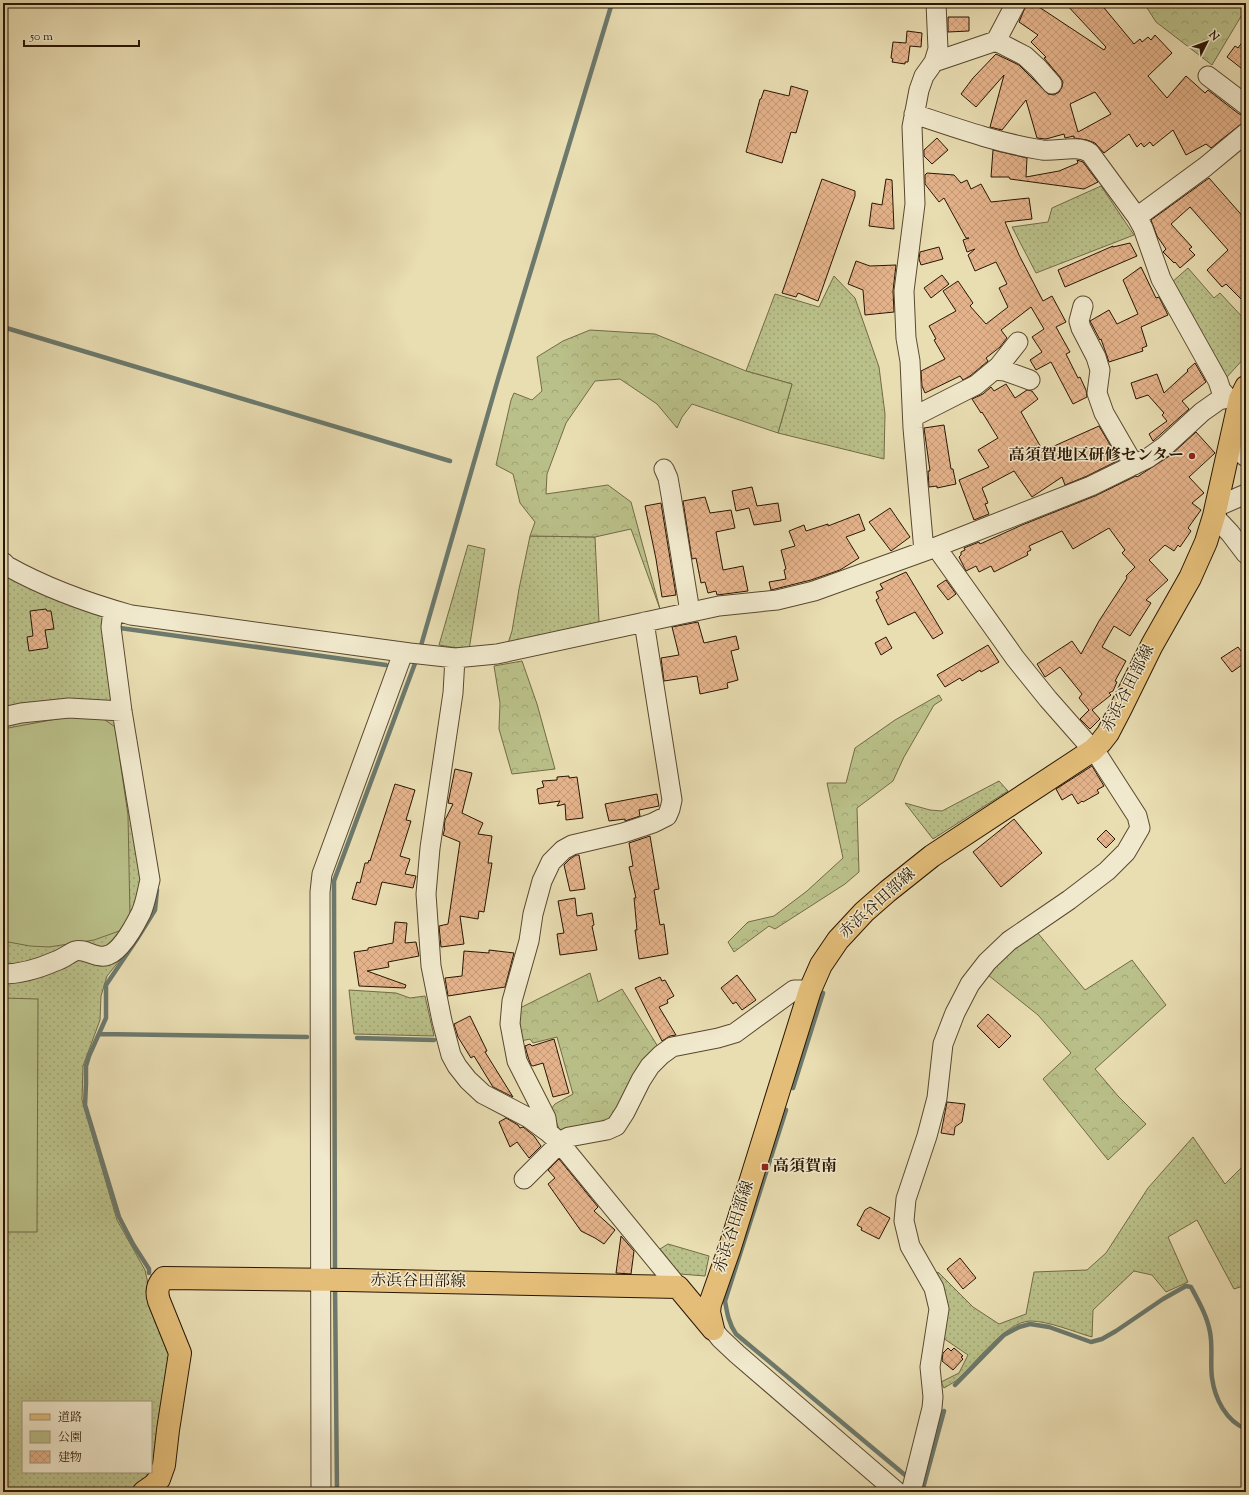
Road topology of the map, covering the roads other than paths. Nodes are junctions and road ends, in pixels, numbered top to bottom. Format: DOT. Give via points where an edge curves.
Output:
graph roads {
  1 [pos="936,3"];
  2 [pos="1016,3"];
  3 [pos="996,41"];
  4 [pos="934,62"];
  5 [pos="1208,76"];
  6 [pos="1052,84"];
  7 [pos="1246,105"];
  8 [pos="914,114"];
  9 [pos="1246,133"];
  10 [pos="1137,217"];
  11 [pos="1083,306"];
  12 [pos="1018,342"];
  13 [pos="994,370"];
  14 [pos="1030,380"];
  15 [pos="1238,395"];
  16 [pos="913,417"];
  17 [pos="1238,451"];
  18 [pos="1134,465"];
  19 [pos="664,469"];
  20 [pos="1246,494"];
  21 [pos="1215,511"];
  22 [pos="930,549"];
  23 [pos="1246,554"];
  24 [pos="3,562"];
  25 [pos="113,610"];
  26 [pos="690,612"];
  27 [pos="644,622"];
  28 [pos="412,654"];
  29 [pos="455,658"];
  30 [pos="122,711"];
  31 [pos="3,718"];
  32 [pos="1093,750"];
  33 [pos="3,974"];
  34 [pos="810,990"];
  35 [pos="556,1139"];
  36 [pos="524,1179"];
  37 [pos="330,1280"];
  38 [pos="678,1288"];
  39 [pos="713,1329"];
  40 [pos="144,1492"];
  41 [pos="321,1492"];
  42 [pos="897,1492"];
  43 [pos="911,1492"];
  1 -- 4 [label="street" via="938,49"];
  2 -- 3 [label="street"];
  3 -- 4 [label="street"];
  3 -- 6 [label="street" via="1025,56"];
  4 -- 8 [label="street" via="918,90"];
  5 -- 7 [label="street"];
  8 -- 10 [label="street" via="1020,146 1044,150 1084,149 1098,162"];
  8 -- 16 [label="street" via="912,157 915,204 904,291"];
  9 -- 10 [label="street"];
  10 -- 15 [label="street" via="1161,279 1221,390"];
  11 -- 18 [label="street" via="1079,321 1100,370 1097,393 1104,413"];
  12 -- 13 [label="street"];
  13 -- 14 [label="street"];
  13 -- 16 [label="street" via="976,385"];
  15 -- 17 [label="main road, 赤浜谷田部線"];
  15 -- 18 [label="street" via="1219,400 1165,446"];
  16 -- 22 [label="street"];
  17 -- 21 [label="main road, 赤浜谷田部線"];
  18 -- 22 [label="street" via="1091,486"];
  19 -- 26 [label="street" via="671,495"];
  20 -- 21 [label="street"];
  21 -- 23 [label="street"];
  21 -- 32 [label="main road, 赤浜谷田部線" via="1206,542 1190,578 1152,644 1108,733"];
  22 -- 26 [label="street" via="814,591 777,600"];
  22 -- 32 [label="street" via="1048,699"];
  24 -- 25 [label="street" via="40,583"];
  25 -- 28 [label="street" via="131,615"];
  25 -- 30 [label="street" via="111,627"];
  26 -- 27 [label="street"];
  27 -- 29 [label="street" via="497,654"];
  27 -- 35 [label="street" via="672,800 670,809 667,816 654,823 572,845 551,862 542,880 529,941 512,1001 510,1024 517,1061"];
  28 -- 29 [label="street"];
  28 -- 37 [label="street" via="322,874 320,892"];
  29 -- 35 [label="street" via="453,693 432,832 426,894 431,966 442,1022 451,1055 468,1080 483,1094 522,1114"];
  30 -- 31 [label="street" via="69,708 21,713"];
  30 -- 33 [label="street" via="150,880 141,913 113,954 101,956 82,950 30,970"];
  32 -- 34 [label="main road, 赤浜谷田部線" via="932,856 888,891 838,940 820,965"];
  32 -- 43 [label="street" via="1137,816 1140,828 1137,835 1126,852 1108,871 1009,941 987,962 970,984 943,1044 937,1098 906,1199 904,1221 910,1246 934,1288 939,1309 930,1367 932,1408"];
  34 -- 35 [label="street" via="794,990 735,1033 672,1047 650,1066 616,1126 607,1130"];
  34 -- 39 [label="main road, 赤浜谷田部線" via="710,1304"];
  35 -- 36 [label="street"];
  35 -- 38 [label="street"];
  37 -- 38 [label="main road, 赤浜谷田部線"];
  37 -- 40 [label="main road, 赤浜谷田部線" via="164,1278 161,1281 157,1289 158,1297 180,1353 164,1465 159,1479"];
  37 -- 41 [label="street"];
  38 -- 39 [label="main road"];
  39 -- 42 [label="street" via="737,1354"];
}
